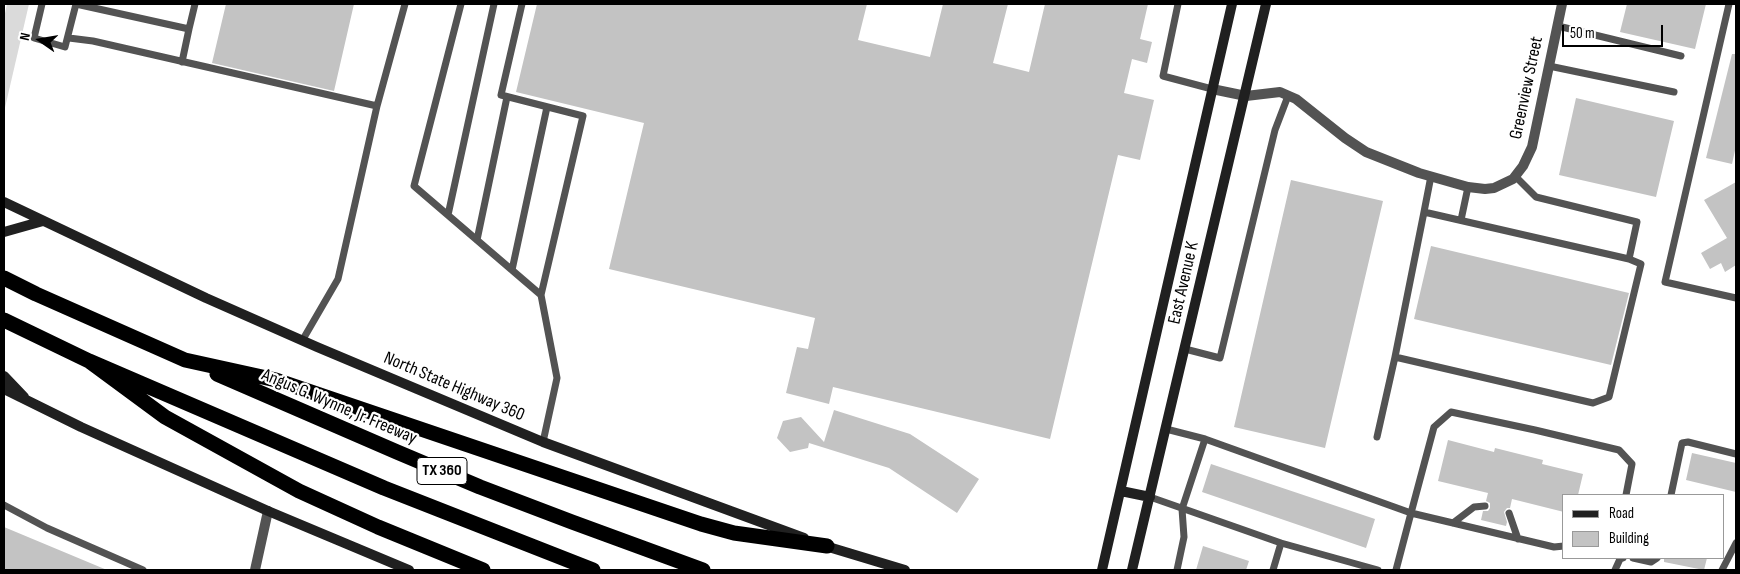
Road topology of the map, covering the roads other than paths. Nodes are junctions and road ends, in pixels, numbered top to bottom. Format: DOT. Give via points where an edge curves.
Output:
graph roads {
  1 [pos="42,4"];
  2 [pos="76,4"];
  3 [pos="195,4"];
  4 [pos="405,4"];
  5 [pos="461,4"];
  6 [pos="494,4"];
  7 [pos="522,4"];
  8 [pos="1178,4"];
  9 [pos="1232,4"];
  10 [pos="1266,4"];
  11 [pos="1562,4"];
  12 [pos="1729,4"];
  13 [pos="1558,26"];
  14 [pos="189,29"];
  15 [pos="69,38"];
  16 [pos="1681,56"];
  17 [pos="182,62"];
  18 [pos="1549,66"];
  19 [pos="1212,89"];
  20 [pos="1674,92"];
  21 [pos="1246,96"];
  22 [pos="1288,96"];
  23 [pos="507,97"];
  24 [pos="376,106"];
  25 [pos="547,107"];
  26 [pos="1431,176"];
  27 [pos="1515,176"];
  28 [pos="1468,187"];
  29 [pos="4,202"];
  30 [pos="1424,212"];
  31 [pos="448,215"];
  32 [pos="1461,220"];
  33 [pos="43,221"];
  34 [pos="4,232"];
  35 [pos="477,240"];
  36 [pos="1629,259"];
  37 [pos="512,270"];
  38 [pos="4,278"];
  39 [pos="541,295"];
  40 [pos="1736,298"];
  41 [pos="4,320"];
  42 [pos="302,341"];
  43 [pos="1185,349"];
  44 [pos="1395,357"];
  45 [pos="185,360"];
  46 [pos="89,361"];
  47 [pos="4,376"];
  48 [pos="4,389"];
  49 [pos="28,401"];
  50 [pos="1166,428"];
  51 [pos="1377,437"];
  52 [pos="1205,439"];
  53 [pos="543,442"];
  54 [pos="1736,454"];
  55 [pos="1121,490"];
  56 [pos="1626,494"];
  57 [pos="1671,494"];
  58 [pos="1150,497"];
  59 [pos="4,505"];
  60 [pos="1484,506"];
  61 [pos="1182,509"];
  62 [pos="268,511"];
  63 [pos="1412,513"];
  64 [pos="1509,513"];
  65 [pos="1453,523"];
  66 [pos="1518,539"];
  67 [pos="1736,543"];
  68 [pos="1280,544"];
  69 [pos="826,546"];
  70 [pos="1562,546"];
  71 [pos="1638,559"];
  72 [pos="1656,559"];
  73 [pos="143,570"];
  74 [pos="255,570"];
  75 [pos="408,570"];
  76 [pos="483,570"];
  77 [pos="593,570"];
  78 [pos="703,570"];
  79 [pos="905,570"];
  80 [pos="1102,570"];
  81 [pos="1132,570"];
  82 [pos="1177,570"];
  83 [pos="1273,570"];
  84 [pos="1378,570"];
  85 [pos="1396,570"];
  86 [pos="1722,570"];
  1 -- 15 [label="lane" via="34,38 65,47"];
  2 -- 14 [label="lane"];
  2 -- 15 [label="lane"];
  3 -- 14 [label="lane"];
  4 -- 24 [label="lane"];
  5 -- 31 [label="lane" via="414,186"];
  6 -- 31 [label="lane"];
  7 -- 23 [label="lane" via="501,96"];
  8 -- 19 [label="lane" via="1163,76"];
  9 -- 19 [label="main road, East Avenue K"];
  10 -- 21 [label="main road, East Avenue K"];
  11 -- 13 [label="street, Greenview Street"];
  12 -- 40 [label="lane" via="1665,282"];
  13 -- 16 [label="lane"];
  13 -- 18 [label="street, Greenview Street"];
  14 -- 17 [label="lane"];
  15 -- 17 [label="lane"];
  17 -- 24 [label="lane"];
  18 -- 20 [label="lane"];
  18 -- 27 [label="street, Greenview Street" via="1532,147"];
  19 -- 21 [label="street, Greenview Street"];
  19 -- 55 [label="main road, East Avenue K"];
  21 -- 22 [label="street, Greenview Street" via="1280,92"];
  21 -- 43 [label="main road, East Avenue K"];
  22 -- 26 [label="street, Greenview Street" via="1366,152"];
  22 -- 43 [label="lane" via="1275,130 1220,358"];
  23 -- 25 [label="lane"];
  23 -- 35 [label="lane"];
  24 -- 42 [label="lane" via="338,279"];
  25 -- 37 [label="lane"];
  25 -- 39 [label="lane" via="583,116"];
  26 -- 28 [label="street, Greenview Street"];
  26 -- 30 [label="lane"];
  27 -- 28 [label="street, Greenview Street" via="1494,188"];
  27 -- 36 [label="lane" via="1536,197 1637,222"];
  28 -- 32 [label="lane"];
  29 -- 33 [label="main road, North State Highway 360"];
  30 -- 32 [label="lane"];
  30 -- 44 [label="lane"];
  31 -- 35 [label="lane"];
  32 -- 36 [label="lane"];
  33 -- 34 [label="main road"];
  33 -- 42 [label="main road, North State Highway 360"];
  35 -- 37 [label="lane"];
  36 -- 44 [label="lane" via="1641,264 1609,397 1593,403"];
  37 -- 39 [label="lane"];
  38 -- 45 [label="highway, TX 360"];
  39 -- 53 [label="lane" via="556,378"];
  41 -- 46 [label="highway, TX 360"];
  42 -- 53 [label="main road, North State Highway 360"];
  43 -- 50 [label="main road, East Avenue K"];
  44 -- 51 [label="lane"];
  45 -- 69 [label="highway" via="276,380 701,524 734,533"];
  45 -- 78 [label="highway, Angus G. Wynne, Jr. Freeway / TX 360" via="480,487"];
  46 -- 76 [label="highway" via="165,417 248,464 378,527"];
  46 -- 77 [label="highway, TX 360" via="384,488"];
  47 -- 49 [label="main road"];
  48 -- 49 [label="main road"];
  49 -- 62 [label="main road"];
  50 -- 52 [label="lane"];
  50 -- 58 [label="main road, East Avenue K"];
  52 -- 61 [label="lane"];
  52 -- 63 [label="lane"];
  53 -- 69 [label="main road, North State Highway 360"];
  54 -- 57 [label="lane" via="1682,443"];
  55 -- 58 [label="main road"];
  55 -- 80 [label="main road, East Avenue K"];
  56 -- 63 [label="lane" via="1632,464 1618,450 1451,412 1434,427"];
  58 -- 61 [label="lane"];
  58 -- 81 [label="main road, East Avenue K"];
  59 -- 73 [label="lane" via="47,528"];
  60 -- 65 [label="lane" via="1474,508"];
  61 -- 68 [label="lane"];
  61 -- 82 [label="lane" via="1184,537"];
  62 -- 74 [label="street"];
  62 -- 75 [label="main road"];
  63 -- 65 [label="lane"];
  63 -- 85 [label="lane"];
  64 -- 66 [label="lane"];
  65 -- 66 [label="lane"];
  66 -- 70 [label="lane"];
  67 -- 86 [label="lane"];
  68 -- 83 [label="lane"];
  68 -- 84 [label="lane"];
  69 -- 79 [label="main road, North State Highway 360"];
  71 -- 72 [label="lane" via="1651,562"];
}
